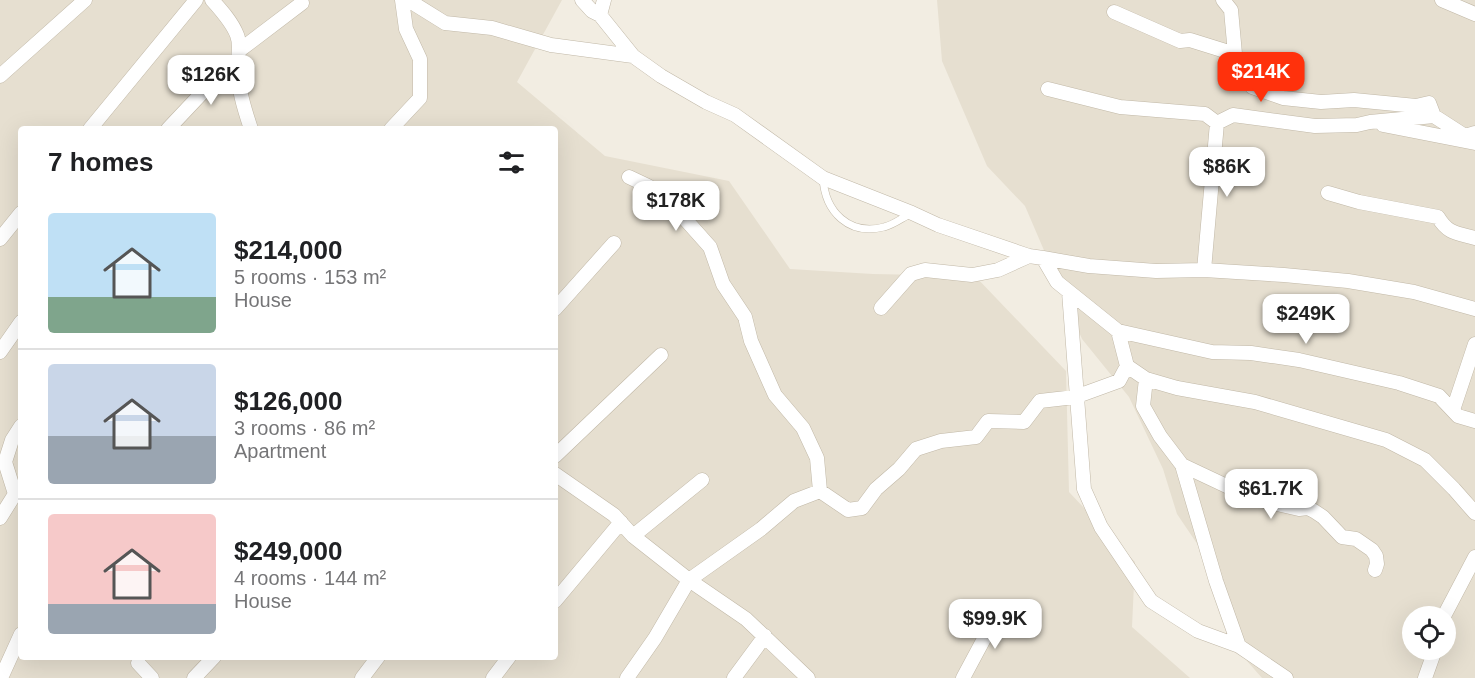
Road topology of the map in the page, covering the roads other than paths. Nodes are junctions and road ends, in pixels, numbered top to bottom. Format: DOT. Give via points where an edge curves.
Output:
graph roads {
  1 [pos="85,0"];
  2 [pos="196,0"];
  3 [pos="212,0"];
  4 [pos="402,0"];
  5 [pos="408,0"];
  6 [pos="582,0"];
  7 [pos="604,0"];
  8 [pos="1223,0"];
  9 [pos="1442,0"];
  10 [pos="302,3"];
  11 [pos="1114,12"];
  12 [pos="1475,14"];
  13 [pos="600,15"];
  14 [pos="1235,54"];
  15 [pos="633,56"];
  16 [pos="239,57"];
  17 [pos="0,76"];
  18 [pos="1048,89"];
  19 [pos="1434,116"];
  20 [pos="1370,122"];
  21 [pos="1217,123"];
  22 [pos="245,125"];
  23 [pos="92,126"];
  24 [pos="171,126"];
  25 [pos="395,126"];
  26 [pos="1475,132"];
  27 [pos="1475,143"];
  28 [pos="629,177"];
  29 [pos="823,178"];
  30 [pos="1328,193"];
  31 [pos="912,213"];
  32 [pos="18,217"];
  33 [pos="1475,238"];
  34 [pos="0,239"];
  35 [pos="614,243"];
  36 [pos="1036,257"];
  37 [pos="1204,270"];
  38 [pos="1069,292"];
  39 [pos="558,306"];
  40 [pos="881,308"];
  41 [pos="1475,309"];
  42 [pos="18,326"];
  43 [pos="1118,331"];
  44 [pos="1475,344"];
  45 [pos="0,352"];
  46 [pos="661,356"];
  47 [pos="1127,366"];
  48 [pos="1146,379"];
  49 [pos="1075,397"];
  50 [pos="1453,410"];
  51 [pos="1475,421"];
  52 [pos="18,431"];
  53 [pos="558,453"];
  54 [pos="1182,465"];
  55 [pos="558,476"];
  56 [pos="702,480"];
  57 [pos="820,491"];
  58 [pos="18,493"];
  59 [pos="1475,513"];
  60 [pos="0,518"];
  61 [pos="621,522"];
  62 [pos="633,536"];
  63 [pos="1475,557"];
  64 [pos="1375,570"];
  65 [pos="689,580"];
  66 [pos="558,597"];
  67 [pos="1449,606"];
  68 [pos="999,609"];
  69 [pos="765,636"];
  70 [pos="18,641"];
  71 [pos="1239,646"];
  72 [pos="211,660"];
  73 [pos="376,660"];
  74 [pos="508,660"];
  75 [pos="1431,660"];
  76 [pos="138,663"];
  77 [pos="1,678"];
  78 [pos="152,678"];
  79 [pos="194,678"];
  80 [pos="362,678"];
  81 [pos="493,678"];
  82 [pos="627,678"];
  83 [pos="734,678"];
  84 [pos="808,678"];
  85 [pos="963,678"];
  86 [pos="1287,678"];
  87 [pos="1425,678"];
  1 -- 17 [label="street"];
  2 -- 23 [label="street"];
  3 -- 16 [label="street" via="238,36"];
  4 -- 25 [label="street" via="406,29 420,59 420,98"];
  5 -- 15 [label="street" via="445,23 492,28 551,45"];
  6 -- 13 [label="street"];
  7 -- 13 [label="street"];
  8 -- 14 [label="street" via="1231,10"];
  9 -- 12 [label="street"];
  10 -- 16 [label="street"];
  11 -- 14 [label="street" via="1180,42 1190,40"];
  13 -- 15 [label="street"];
  14 -- 19 [label="street" via="1252,87 1283,98 1386,101 1416,106 1429,103"];
  15 -- 29 [label="street" via="661,76 735,115"];
  16 -- 22 [label="street"];
  16 -- 24 [label="street"];
  18 -- 21 [label="street" via="1120,107 1205,114"];
  19 -- 20 [label="street"];
  19 -- 26 [label="street" via="1465,136"];
  20 -- 21 [label="street" via="1315,126 1233,115"];
  20 -- 27 [label="street"];
  21 -- 37 [label="street"];
  28 -- 57 [label="street" via="669,201 710,248 723,284 745,317 751,341 775,394 803,428 818,458"];
  29 -- 31 [label="street"];
  29 -- 31 [label="lane" via="824,192 837,216 858,228 885,227"];
  30 -- 33 [label="street" via="1438,217 1449,231"];
  31 -- 36 [label="street"];
  32 -- 34 [label="street"];
  35 -- 39 [label="street"];
  36 -- 37 [label="street" via="1098,267"];
  36 -- 38 [label="street"];
  36 -- 40 [label="street" via="972,275 925,270 911,274"];
  37 -- 41 [label="street" via="1348,281 1414,292"];
  38 -- 43 [label="street"];
  38 -- 49 [label="street"];
  42 -- 45 [label="street"];
  43 -- 47 [label="street"];
  43 -- 50 [label="street" via="1212,352 1251,353 1337,368 1438,396"];
  44 -- 50 [label="street"];
  46 -- 53 [label="street"];
  47 -- 48 [label="street"];
  47 -- 49 [label="street" via="1119,381"];
  48 -- 54 [label="street" via="1143,406"];
  48 -- 59 [label="street" via="1254,402 1386,440 1425,460"];
  49 -- 57 [label="street" via="1040,401 1024,422 988,421 976,437 916,449 862,508 848,510"];
  49 -- 71 [label="street" via="1079,407 1084,489 1101,526 1150,601 1198,631"];
  50 -- 51 [label="street" via="1458,416"];
  52 -- 58 [label="street" via="5,462"];
  54 -- 64 [label="street" via="1252,498 1314,511 1342,537 1356,539 1372,550 1376,556"];
  54 -- 71 [label="street"];
  55 -- 61 [label="street"];
  56 -- 62 [label="street"];
  57 -- 65 [label="street" via="794,501"];
  58 -- 60 [label="street"];
  61 -- 62 [label="street"];
  61 -- 66 [label="street"];
  62 -- 65 [label="street"];
  63 -- 67 [label="street"];
  65 -- 69 [label="street"];
  65 -- 82 [label="street"];
  68 -- 85 [label="street"];
  69 -- 83 [label="street"];
  69 -- 84 [label="street"];
  70 -- 77 [label="street"];
  71 -- 86 [label="street"];
  72 -- 79 [label="street"];
  73 -- 80 [label="street"];
  74 -- 81 [label="street"];
  75 -- 87 [label="street"];
  76 -- 78 [label="street"];
}
